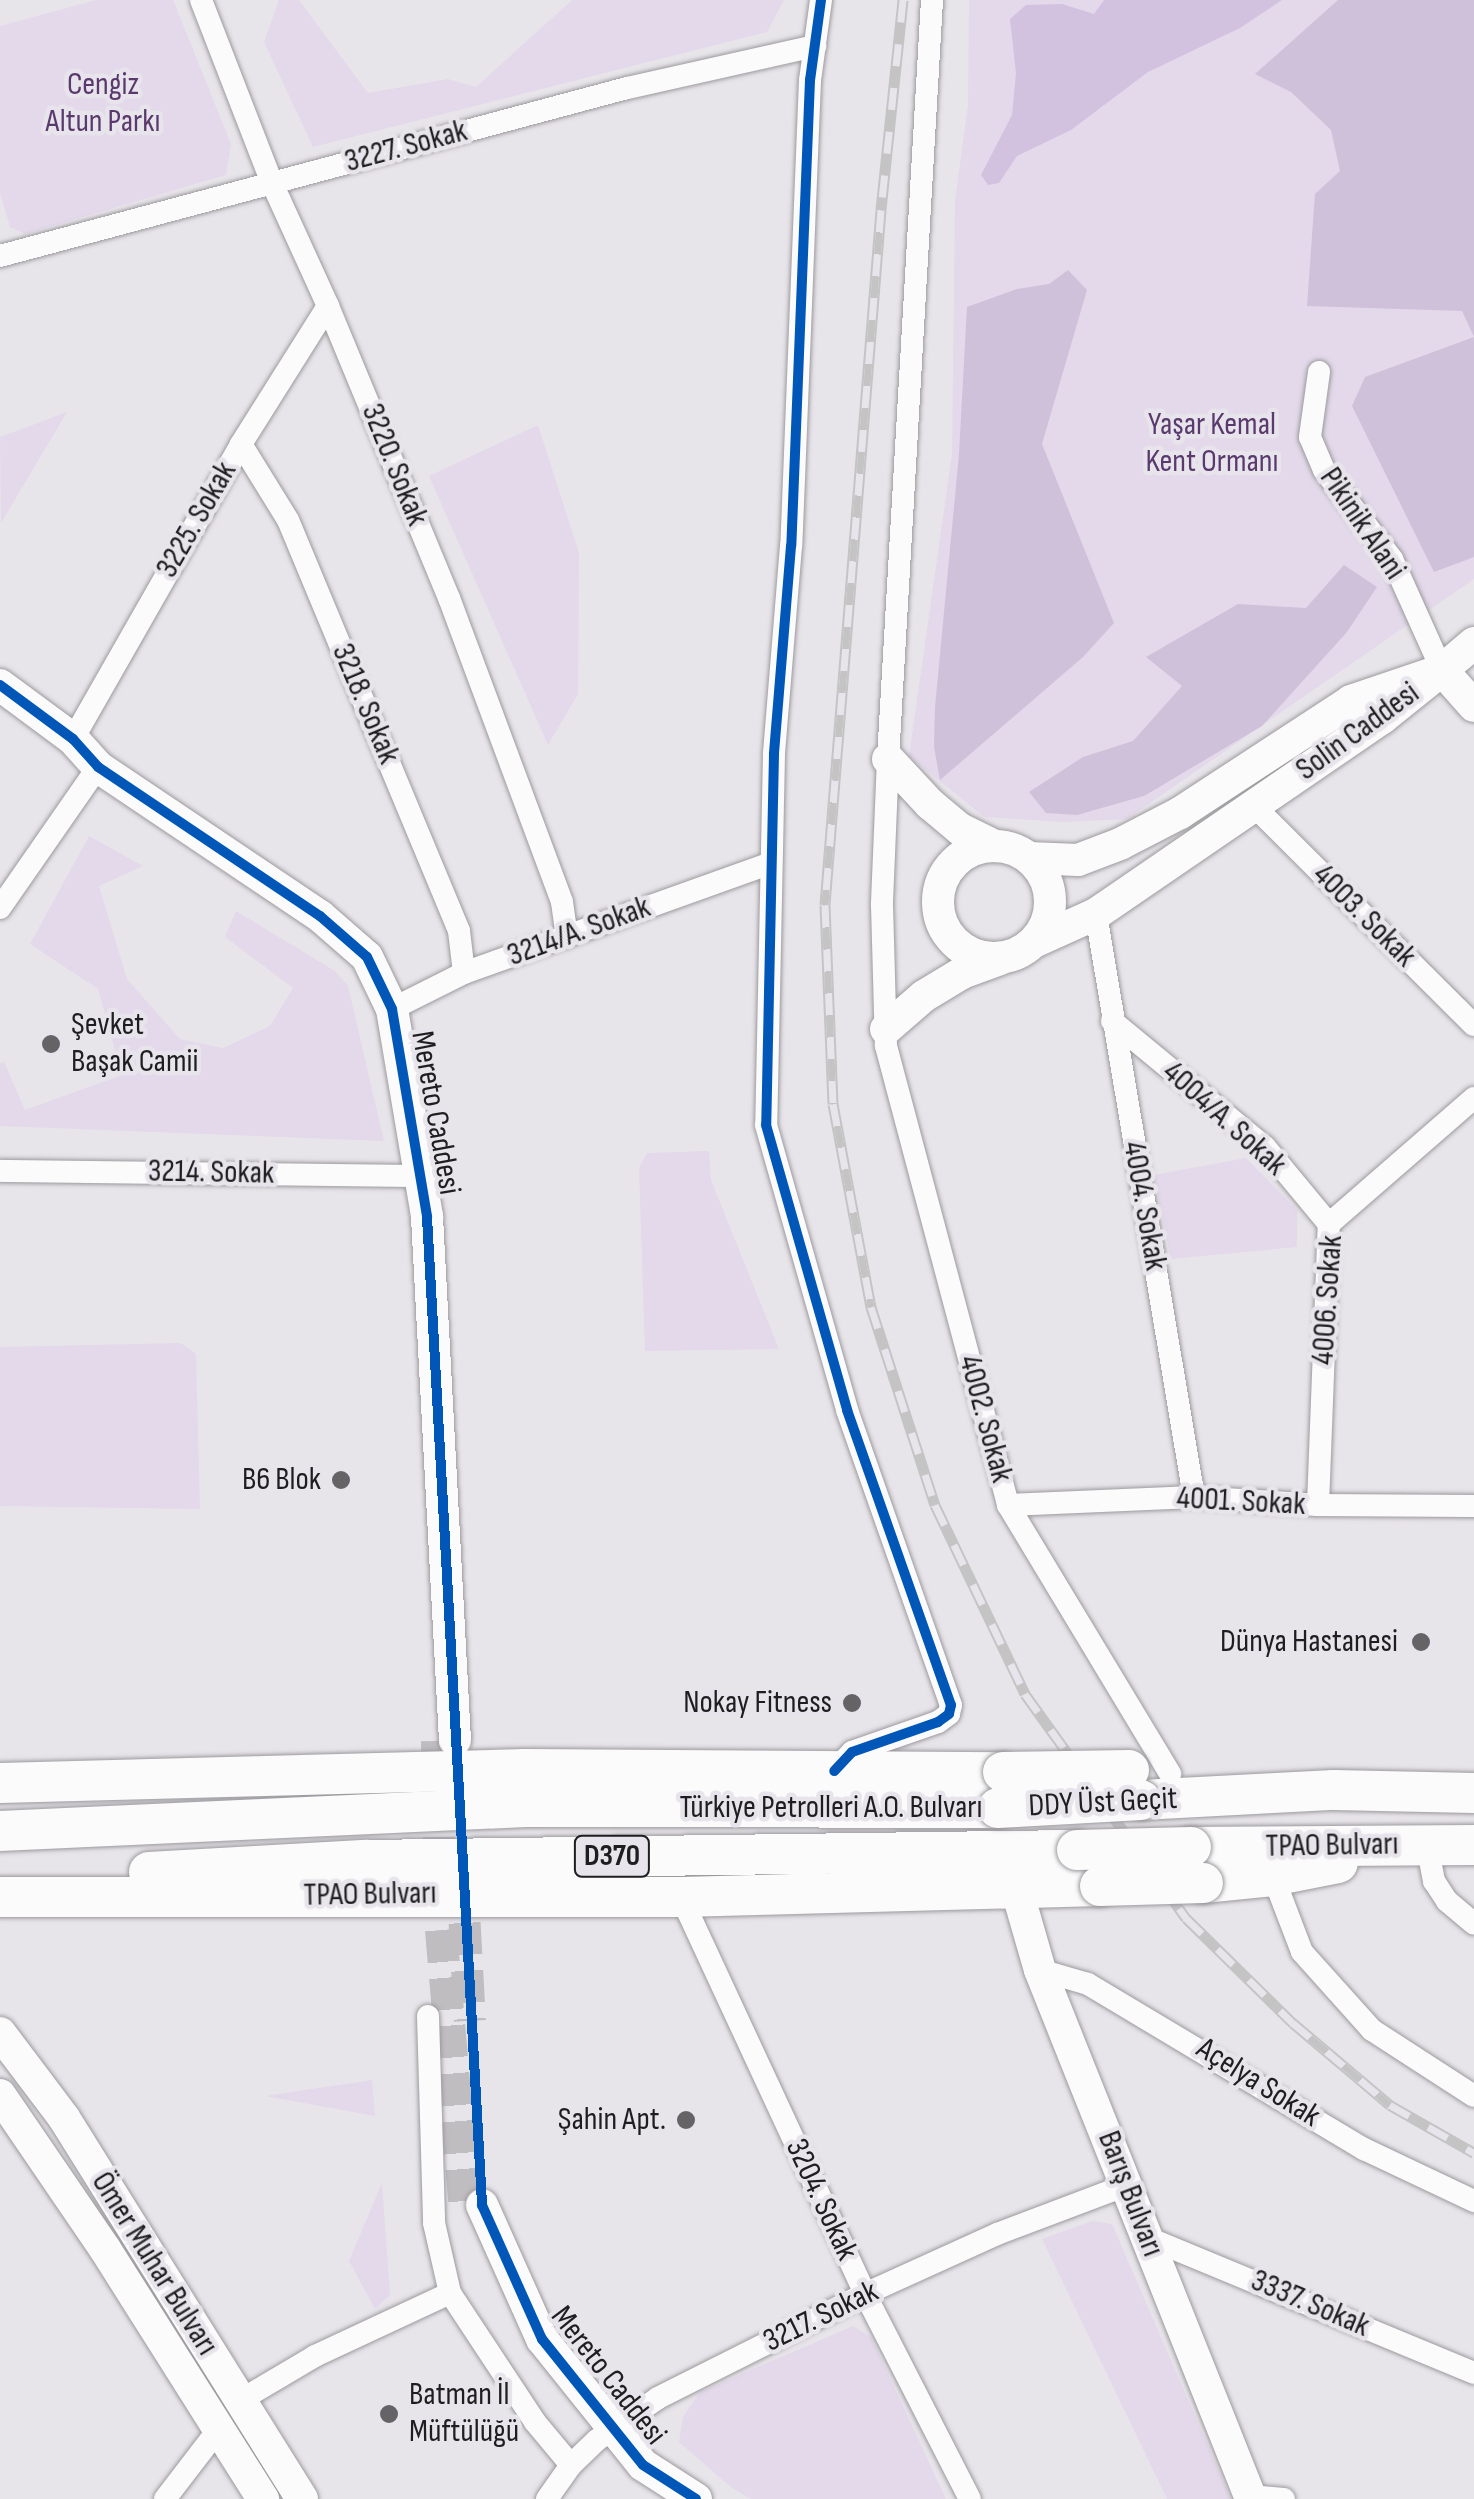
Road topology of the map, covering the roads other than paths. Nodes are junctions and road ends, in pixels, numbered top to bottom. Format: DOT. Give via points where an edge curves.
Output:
graph roads {
  1 [pos="201,0"];
  2 [pos="822,0"];
  3 [pos="932,0"];
  4 [pos="815,46"];
  5 [pos="272,183"];
  6 [pos="2,249"];
  7 [pos="328,306"];
  8 [pos="1319,372"];
  9 [pos="240,444"];
  10 [pos="1474,643"];
  11 [pos="1442,670"];
  12 [pos="0,685"];
  13 [pos="1474,706"];
  14 [pos="73,739"];
  15 [pos="888,759"];
  16 [pos="98,767"];
  17 [pos="1254,806"];
  18 [pos="995,846"];
  19 [pos="1030,858"];
  20 [pos="771,864"];
  21 [pos="0,908"];
  22 [pos="1096,914"];
  23 [pos="567,937"];
  24 [pos="1036,940"];
  25 [pos="1004,958"];
  26 [pos="464,973"];
  27 [pos="392,1009"];
  28 [pos="1112,1021"];
  29 [pos="1474,1026"];
  30 [pos="886,1029"];
  31 [pos="1474,1098"];
  32 [pos="0,1171"];
  33 [pos="423,1176"];
  34 [pos="1329,1224"];
  35 [pos="1194,1496"];
  36 [pos="1008,1505"];
  37 [pos="1318,1506"];
  38 [pos="1474,1506"];
  39 [pos="446,1740"];
  40 [pos="834,1771"];
  41 [pos="1170,1774"];
  42 [pos="0,1783"];
  43 [pos="1000,1790"];
  44 [pos="1334,1790"];
  45 [pos="1474,1793"];
  46 [pos="1207,1798"];
  47 [pos="0,1831"];
  48 [pos="1427,1845"];
  49 [pos="1474,1845"];
  50 [pos="1077,1850"];
  51 [pos="1197,1865"];
  52 [pos="0,1873"];
  53 [pos="1273,1876"];
  54 [pos="1016,1887"];
  55 [pos="0,1896"];
  56 [pos="681,1897"];
  57 [pos="64,1898"];
  58 [pos="0,1914"];
  59 [pos="1474,1924"];
  60 [pos="1040,1970"];
  61 [pos="428,2016"];
  62 [pos="0,2033"];
  63 [pos="0,2094"];
  64 [pos="1474,2096"];
  65 [pos="1127,2185"];
  66 [pos="1474,2200"];
  67 [pos="474,2208"];
  68 [pos="1146,2236"];
  69 [pos="450,2293"];
  70 [pos="865,2294"];
  71 [pos="1474,2374"];
  72 [pos="240,2401"];
  73 [pos="218,2430"];
  74 [pos="604,2434"];
  75 [pos="571,2465"];
  76 [pos="1250,2498"];
  77 [pos="165,2499"];
  78 [pos="263,2499"];
  79 [pos="302,2499"];
  80 [pos="547,2499"];
  81 [pos="696,2499"];
  82 [pos="970,2499"];
  83 [pos="1284,2499"];
  1 -- 5 [label="street, 3220. Sokak"];
  2 -- 4 [label="street"];
  3 -- 15 [label="street, 4002. Sokak"];
  4 -- 5 [label="street, 3227. Sokak" via="627,88"];
  4 -- 20 [label="street"];
  5 -- 6 [label="street, 3227. Sokak"];
  5 -- 7 [label="street, 3220. Sokak"];
  7 -- 9 [label="street, 3225. Sokak"];
  7 -- 23 [label="street, 3220. Sokak" via="449,598 562,902"];
  8 -- 11 [label="street, Pikinik Alani" via="1310,437 1324,470 1392,559"];
  9 -- 14 [label="street, 3225. Sokak"];
  9 -- 26 [label="street, 3218. Sokak" via="288,520 460,931"];
  10 -- 11 [label="street"];
  11 -- 13 [label="street"];
  11 -- 17 [label="street, Solin Caddesi"];
  11 -- 19 [label="street, Solin Caddesi" via="1351,701 1180,814 1120,844 1078,860"];
  12 -- 14 [label="street, Mereto Caddesi"];
  14 -- 16 [label="street, Mereto Caddesi"];
  15 -- 18 [label="street" via="960,829"];
  15 -- 30 [label="street, 4002. Sokak"];
  16 -- 21 [label="street"];
  16 -- 27 [label="street, Mereto Caddesi" via="320,916 366,957"];
  17 -- 22 [label="street, Solin Caddesi"];
  17 -- 29 [label="street, 4003. Sokak"];
  18 -- 19 [label="street"];
  18 -- 25 [label="street" via="977,848 947,871 938,906 952,940 984,958"];
  19 -- 24 [label="street" via="1049,889 1050,908"];
  20 -- 23 [label="street, 3214/A. Sokak"];
  20 -- 40 [label="street" via="766,1125 847,1410 950,1705 938,1722 852,1752"];
  22 -- 24 [label="street, Solin Caddesi"];
  22 -- 28 [label="street, 4004. Sokak"];
  23 -- 26 [label="street, 3214/A. Sokak"];
  24 -- 25 [label="street"];
  25 -- 30 [label="street" via="962,973"];
  26 -- 27 [label="street, 3214/A. Sokak"];
  27 -- 33 [label="street, Mereto Caddesi"];
  28 -- 34 [label="street, 4004/A. Sokak" via="1265,1146"];
  28 -- 35 [label="street, 4004. Sokak"];
  30 -- 36 [label="street, 4002. Sokak" via="898,1102"];
  31 -- 34 [label="street, 4006. Sokak"];
  32 -- 33 [label="street, 3214. Sokak"];
  33 -- 39 [label="street, Mereto Caddesi"];
  34 -- 37 [label="street, 4006. Sokak"];
  35 -- 36 [label="street, 4001. Sokak"];
  35 -- 37 [label="street, 4001. Sokak"];
  36 -- 41 [label="street, 4002. Sokak"];
  37 -- 38 [label="street, 4001. Sokak"];
  40 -- 42 [label="highway" via="526,1769"];
  40 -- 43 [label="highway"];
  41 -- 43 [label="highway, Türkiye Petrolleri A.O. Bulvarı, bridge" via="1129,1770"];
  41 -- 44 [label="highway, Türkiye Petrolleri A.O. Bulvarı"];
  43 -- 46 [label="highway, DDY Üst Geçit / D370, bridge"];
  43 -- 47 [label="highway, Türkiye Petrolleri A.O. Bulvarı / D370"];
  44 -- 45 [label="highway, TPAO Bulvarı / D370"];
  44 -- 46 [label="highway, TPAO Bulvarı / D370"];
  48 -- 49 [label="highway, TPAO Bulvarı / D370"];
  48 -- 51 [label="highway, TPAO Bulvarı / D370"];
  48 -- 53 [label="highway"];
  48 -- 59 [label="street" via="1434,1881"];
  50 -- 51 [label="highway, DDY Üst Geçit / D370, bridge"];
  50 -- 52 [label="highway, TPAO Bulvarı / D370" via="367,1860"];
  51 -- 53 [label="highway"];
  51 -- 54 [label="highway, TPAO Bulvarı, bridge" via="1100,1886"];
  53 -- 64 [label="street" via="1302,1952 1372,2030"];
  54 -- 56 [label="highway, TPAO Bulvarı"];
  54 -- 60 [label="street, Barış Bulvarı"];
  55 -- 57 [label="highway, TPAO Bulvarı"];
  56 -- 57 [label="highway, TPAO Bulvarı"];
  56 -- 70 [label="street, 3204. Sokak"];
  57 -- 58 [label="highway"];
  60 -- 65 [label="street, Barış Bulvarı"];
  60 -- 66 [label="street, Açelya Sokak" via="1088,1984 1364,2149"];
  61 -- 69 [label="street" via="434,2222"];
  62 -- 72 [label="street, Ömer Muhar Bulvarı" via="64,2118"];
  63 -- 73 [label="street, Ömer Muhar Bulvarı"];
  65 -- 68 [label="street, Barış Bulvarı"];
  65 -- 70 [label="street, 3217. Sokak"];
  67 -- 74 [label="street" via="496,2295 516,2331"];
  68 -- 71 [label="street, 3337. Sokak"];
  68 -- 76 [label="street, Barış Bulvarı"];
  69 -- 72 [label="street" via="315,2356"];
  69 -- 75 [label="street"];
  70 -- 74 [label="street, 3217. Sokak" via="658,2398"];
  70 -- 82 [label="street, 3204. Sokak"];
  72 -- 79 [label="street, Ömer Muhar Bulvarı"];
  73 -- 77 [label="street"];
  73 -- 78 [label="street, Ömer Muhar Bulvarı"];
  74 -- 75 [label="street, 3217. Sokak"];
  74 -- 81 [label="street, Mereto Caddesi"];
  75 -- 80 [label="street, 3217. Sokak"];
  76 -- 83 [label="street"];
}
